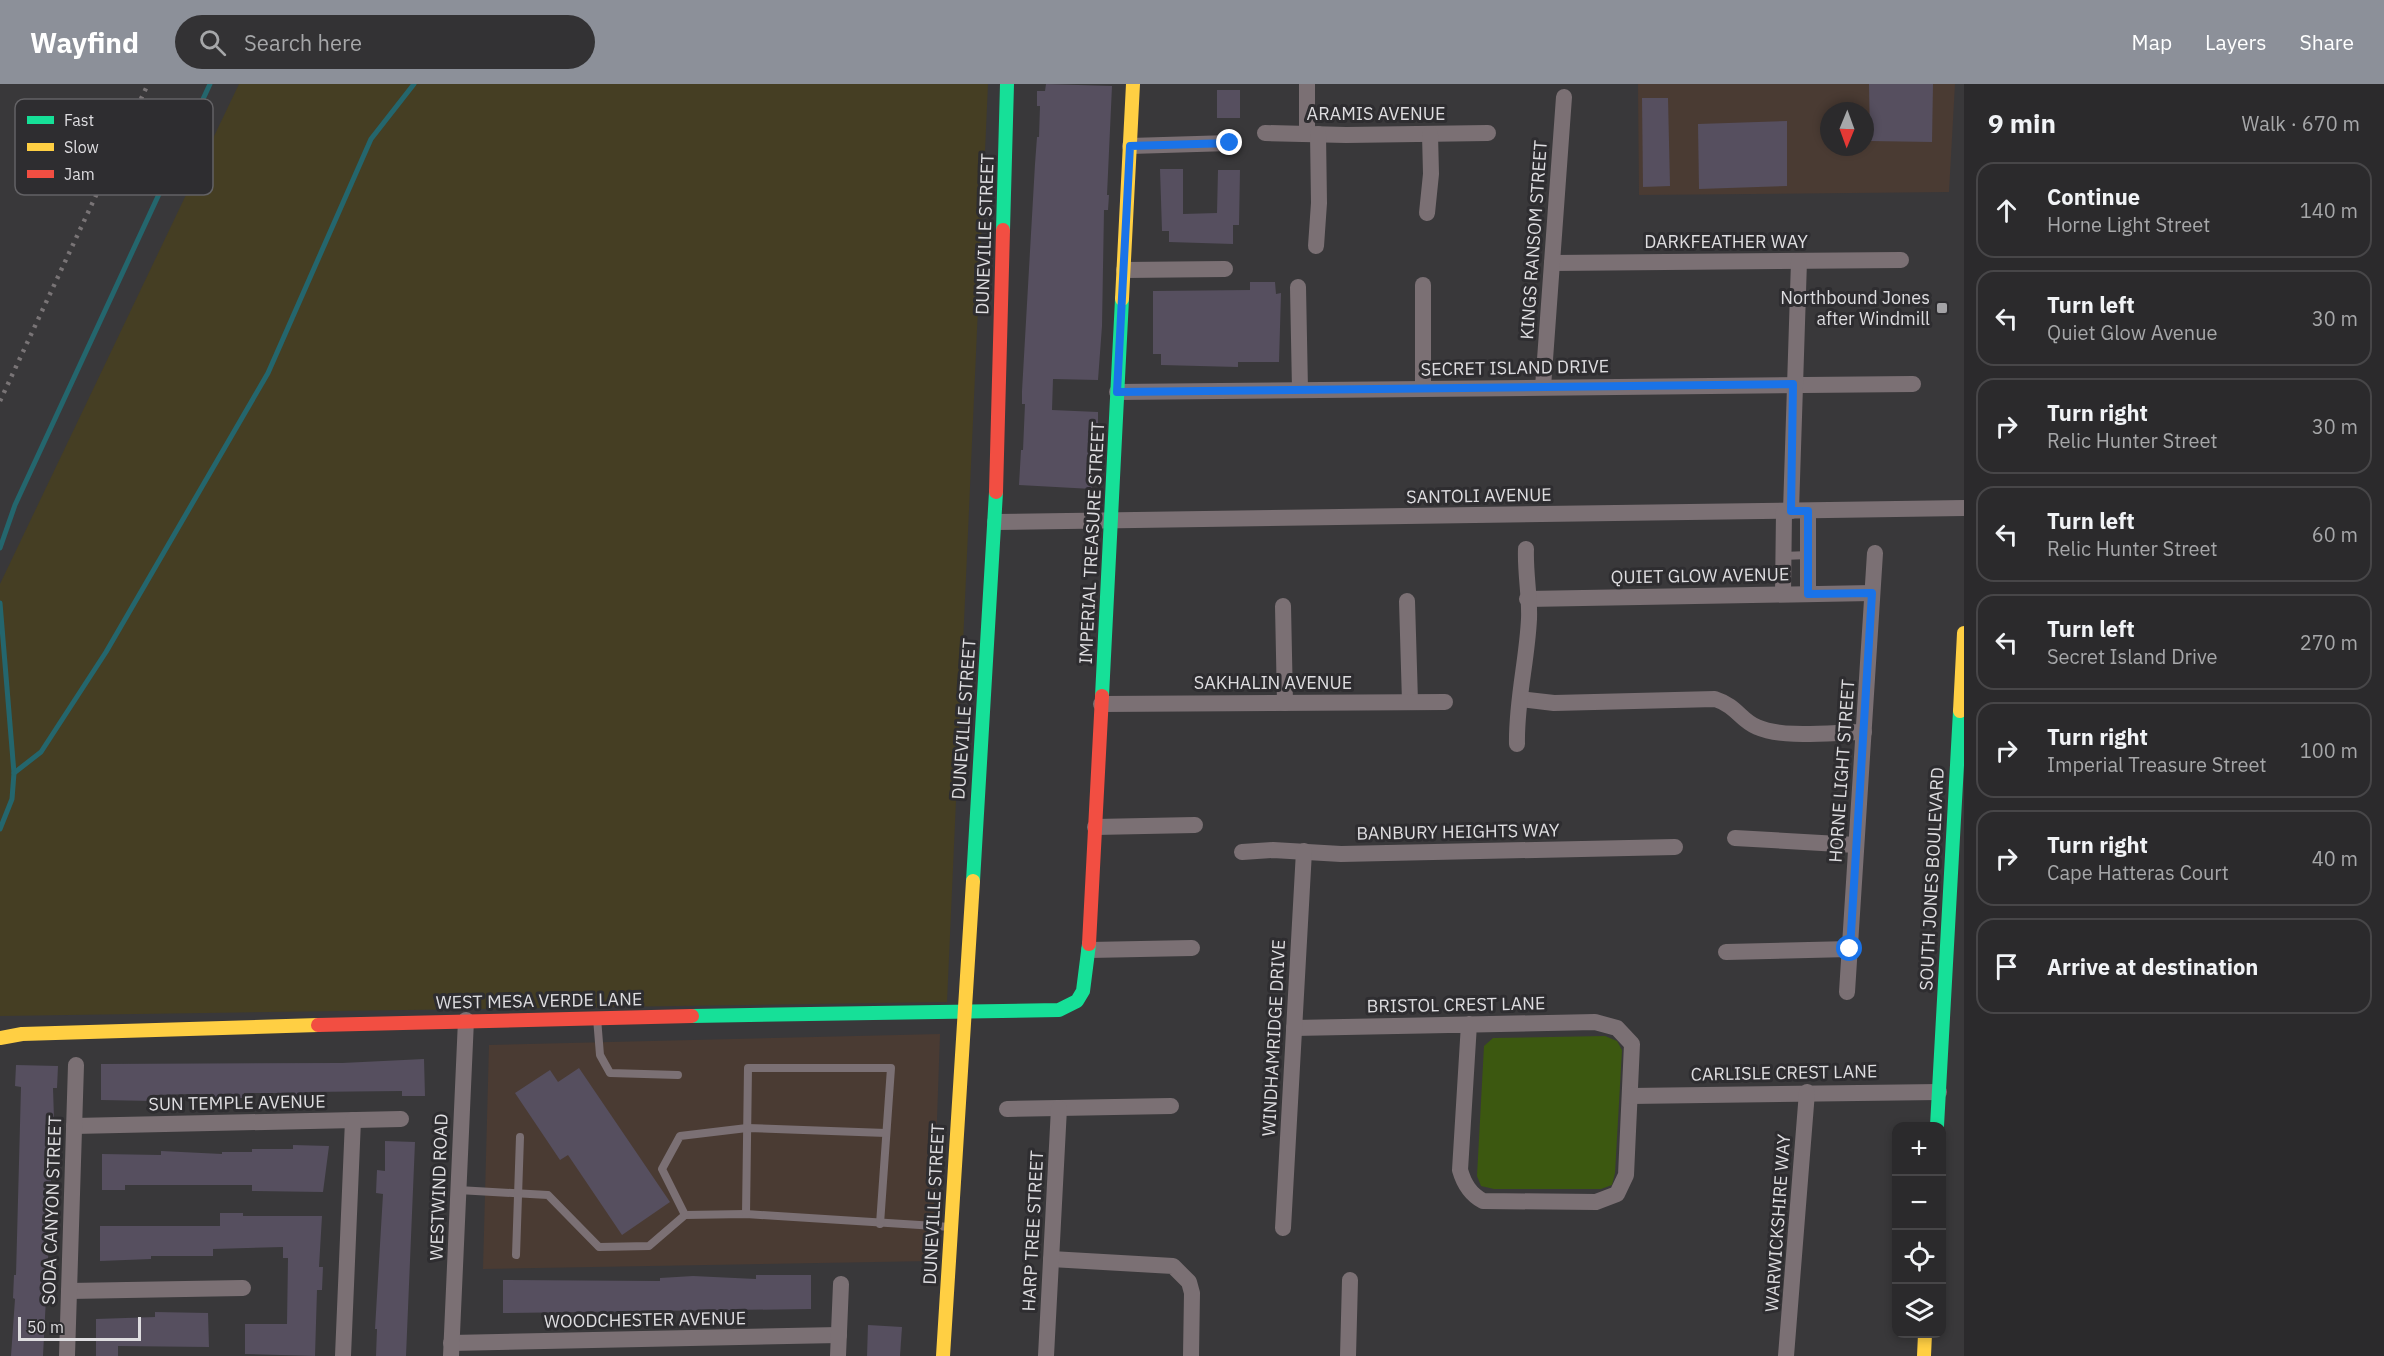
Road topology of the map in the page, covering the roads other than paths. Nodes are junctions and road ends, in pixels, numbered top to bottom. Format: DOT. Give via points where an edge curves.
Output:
graph roads {
  1 [pos="1007,84"];
  2 [pos="1133,84"];
  3 [pos="1307,84"];
  4 [pos="1564,97"];
  5 [pos="1265,133"];
  6 [pos="1488,133"];
  7 [pos="1312,134"];
  8 [pos="1430,134"];
  9 [pos="1230,143"];
  10 [pos="1130,146"];
  11 [pos="1427,213"];
  12 [pos="1316,246"];
  13 [pos="1901,260"];
  14 [pos="1799,261"];
  15 [pos="1552,263"];
  16 [pos="1225,269"];
  17 [pos="1124,270"];
  18 [pos="1423,285"];
  19 [pos="1298,287"];
  20 [pos="1793,384"];
  21 [pos="1913,384"];
  22 [pos="1543,387"];
  23 [pos="1424,388"];
  24 [pos="1300,390"];
  25 [pos="1117,392"];
  26 [pos="1964,508"];
  27 [pos="1787,511"];
  28 [pos="1808,511"];
  29 [pos="1111,521"];
  30 [pos="995,522"];
  31 [pos="1526,549"];
  32 [pos="1875,553"];
  33 [pos="1808,555"];
  34 [pos="1783,556"];
  35 [pos="1872,593"];
  36 [pos="1783,594"];
  37 [pos="1808,594"];
  38 [pos="1527,599"];
  39 [pos="1407,601"];
  40 [pos="1283,606"];
  41 [pos="1964,633"];
  42 [pos="1520,699"];
  43 [pos="1410,702"];
  44 [pos="1445,702"];
  45 [pos="1285,703"];
  46 [pos="1101,704"];
  47 [pos="1864,732"];
  48 [pos="1517,744"];
  49 [pos="1194,825"];
  50 [pos="1095,826"];
  51 [pos="1958,834"];
  52 [pos="1735,838"];
  53 [pos="1856,845"];
  54 [pos="1675,847"];
  55 [pos="1304,851"];
  56 [pos="1242,852"];
  57 [pos="1192,948"];
  58 [pos="1850,949"];
  59 [pos="1089,950"];
  60 [pos="1726,952"];
  61 [pos="1847,992"];
  62 [pos="1077,1001"];
  63 [pos="963,1014"];
  64 [pos="597,1018"];
  65 [pos="465,1020"];
  66 [pos="1468,1024"];
  67 [pos="1294,1028"];
  68 [pos="0,1038"];
  69 [pos="76,1065"];
  70 [pos="678,1075"];
  71 [pos="1807,1092"];
  72 [pos="1939,1092"];
  73 [pos="1630,1096"];
  74 [pos="1171,1107"];
  75 [pos="1007,1108"];
  76 [pos="1059,1108"];
  77 [pos="401,1119"];
  78 [pos="353,1120"];
  79 [pos="1937,1122"];
  80 [pos="74,1126"];
  81 [pos="747,1128"];
  82 [pos="886,1132"];
  83 [pos="520,1137"];
  84 [pos="458,1190"];
  85 [pos="518,1193"];
  86 [pos="746,1214"];
  87 [pos="685,1215"];
  88 [pos="880,1224"];
  89 [pos="951,1227"];
  90 [pos="1283,1228"];
  91 [pos="516,1255"];
  92 [pos="1051,1259"];
  93 [pos="1350,1280"];
  94 [pos="841,1284"];
  95 [pos="243,1288"];
  96 [pos="69,1291"];
  97 [pos="838,1335"];
  98 [pos="1925,1338"];
  99 [pos="451,1350"];
  100 [pos="67,1356"];
  101 [pos="343,1356"];
  102 [pos="838,1356"];
  103 [pos="943,1356"];
  104 [pos="1046,1356"];
  105 [pos="1191,1356"];
  106 [pos="1347,1356"];
  107 [pos="1786,1356"];
  108 [pos="1924,1356"];
  1 -- 30 [label="street, DUNEVILLE STREET"];
  2 -- 10 [label="street, IMPERIAL TREASURE STREET"];
  3 -- 7 [label="street"];
  4 -- 15 [label="street, KINGS RANSOM STREET"];
  5 -- 7 [label="street, ARAMIS AVENUE"];
  6 -- 8 [label="street, ARAMIS AVENUE"];
  7 -- 8 [label="street, ARAMIS AVENUE"];
  7 -- 12 [label="street" via="1319,203"];
  8 -- 11 [label="street"];
  9 -- 10 [label="street"];
  10 -- 17 [label="street, IMPERIAL TREASURE STREET"];
  13 -- 14 [label="street, DARKFEATHER WAY"];
  14 -- 15 [label="street, DARKFEATHER WAY"];
  14 -- 20 [label="street"];
  15 -- 22 [label="street, KINGS RANSOM STREET"];
  16 -- 17 [label="street"];
  17 -- 25 [label="street, IMPERIAL TREASURE STREET"];
  18 -- 23 [label="street"];
  19 -- 24 [label="street"];
  20 -- 21 [label="street, SECRET ISLAND DRIVE"];
  20 -- 22 [label="street, SECRET ISLAND DRIVE"];
  20 -- 27 [label="street"];
  22 -- 23 [label="street, SECRET ISLAND DRIVE"];
  23 -- 24 [label="street, SECRET ISLAND DRIVE"];
  24 -- 25 [label="street, SECRET ISLAND DRIVE"];
  25 -- 29 [label="street, IMPERIAL TREASURE STREET"];
  26 -- 28 [label="street, SANTOLI AVENUE"];
  27 -- 28 [label="street, SANTOLI AVENUE"];
  27 -- 29 [label="street, SANTOLI AVENUE"];
  27 -- 34 [label="street"];
  28 -- 33 [label="street"];
  29 -- 30 [label="street, SANTOLI AVENUE"];
  29 -- 46 [label="street, IMPERIAL TREASURE STREET"];
  30 -- 63 [label="street, DUNEVILLE STREET"];
  31 -- 38 [label="street"];
  32 -- 35 [label="street, HORNE LIGHT STREET"];
  33 -- 34 [label="lane"];
  33 -- 37 [label="street"];
  34 -- 36 [label="street"];
  35 -- 37 [label="street, QUIET GLOW AVENUE"];
  35 -- 47 [label="street, HORNE LIGHT STREET"];
  36 -- 37 [label="street, QUIET GLOW AVENUE"];
  36 -- 38 [label="street, QUIET GLOW AVENUE"];
  38 -- 42 [label="street" via="1529,616"];
  39 -- 43 [label="street"];
  40 -- 45 [label="street"];
  41 -- 51 [label="street, SOUTH JONES BOULEVARD"];
  42 -- 47 [label="street" via="1554,703 1714,699 1764,730"];
  42 -- 48 [label="street"];
  43 -- 44 [label="street, SAKHALIN AVENUE"];
  43 -- 45 [label="street, SAKHALIN AVENUE"];
  45 -- 46 [label="street, SAKHALIN AVENUE"];
  46 -- 50 [label="street, IMPERIAL TREASURE STREET"];
  47 -- 53 [label="street, HORNE LIGHT STREET"];
  49 -- 50 [label="street"];
  50 -- 59 [label="street, IMPERIAL TREASURE STREET"];
  51 -- 72 [label="street, SOUTH JONES BOULEVARD"];
  52 -- 53 [label="street"];
  53 -- 58 [label="street, HORNE LIGHT STREET"];
  54 -- 55 [label="street, BANBURY HEIGHTS WAY" via="1341,854"];
  55 -- 56 [label="street, BANBURY HEIGHTS WAY"];
  55 -- 67 [label="street, WINDHAMRIDGE DRIVE"];
  57 -- 59 [label="street"];
  58 -- 60 [label="street"];
  58 -- 61 [label="street, HORNE LIGHT STREET"];
  59 -- 62 [label="street, IMPERIAL TREASURE STREET" via="1086,982"];
  62 -- 63 [label="street, WEST MESA VERDE LANE" via="1059,1010"];
  63 -- 64 [label="street, WEST MESA VERDE LANE"];
  63 -- 89 [label="street, DUNEVILLE STREET"];
  64 -- 65 [label="street, WEST MESA VERDE LANE"];
  64 -- 70 [label="lane" via="600,1055 610,1073"];
  65 -- 68 [label="street, WEST MESA VERDE LANE" via="22,1034"];
  65 -- 84 [label="street, WESTWIND ROAD"];
  66 -- 67 [label="street, BRISTOL CREST LANE"];
  66 -- 73 [label="street, BRISTOL CREST LANE" via="1595,1022 1617,1028 1632,1044"];
  66 -- 73 [label="street" via="1460,1170 1463,1182 1483,1201 1596,1202 1617,1194 1626,1175"];
  67 -- 90 [label="street, WINDHAMRIDGE DRIVE"];
  69 -- 80 [label="street, SODA CANYON STREET"];
  71 -- 72 [label="street, CARLISLE CREST LANE"];
  71 -- 73 [label="street, CARLISLE CREST LANE"];
  71 -- 107 [label="street, WARWICKSHIRE WAY"];
  72 -- 79 [label="street, SOUTH JONES BOULEVARD"];
  74 -- 76 [label="street"];
  75 -- 76 [label="street"];
  76 -- 92 [label="street, HARP TREE STREET"];
  77 -- 78 [label="street, SUN TEMPLE AVENUE"];
  78 -- 80 [label="street, SUN TEMPLE AVENUE"];
  78 -- 101 [label="street"];
  80 -- 96 [label="street, SODA CANYON STREET"];
  81 -- 82 [label="lane"];
  81 -- 82 [label="lane" via="748,1068 891,1068"];
  81 -- 86 [label="lane"];
  81 -- 87 [label="lane" via="680,1136 662,1169"];
  82 -- 88 [label="lane"];
  83 -- 85 [label="lane"];
  84 -- 85 [label="lane"];
  84 -- 99 [label="street, WESTWIND ROAD"];
  85 -- 87 [label="lane" via="548,1195 599,1247 649,1246"];
  85 -- 91 [label="lane"];
  86 -- 87 [label="lane"];
  86 -- 88 [label="lane"];
  88 -- 89 [label="lane"];
  89 -- 103 [label="street, DUNEVILLE STREET"];
  92 -- 104 [label="street, HARP TREE STREET"];
  92 -- 105 [label="street" via="1173,1266 1189,1282 1193,1311"];
  93 -- 106 [label="street"];
  94 -- 97 [label="street"];
  95 -- 96 [label="street"];
  96 -- 100 [label="street, SODA CANYON STREET"];
  97 -- 99 [label="street, WOODCHESTER AVENUE"];
  97 -- 102 [label="street"];
  98 -- 108 [label="street"];
}
